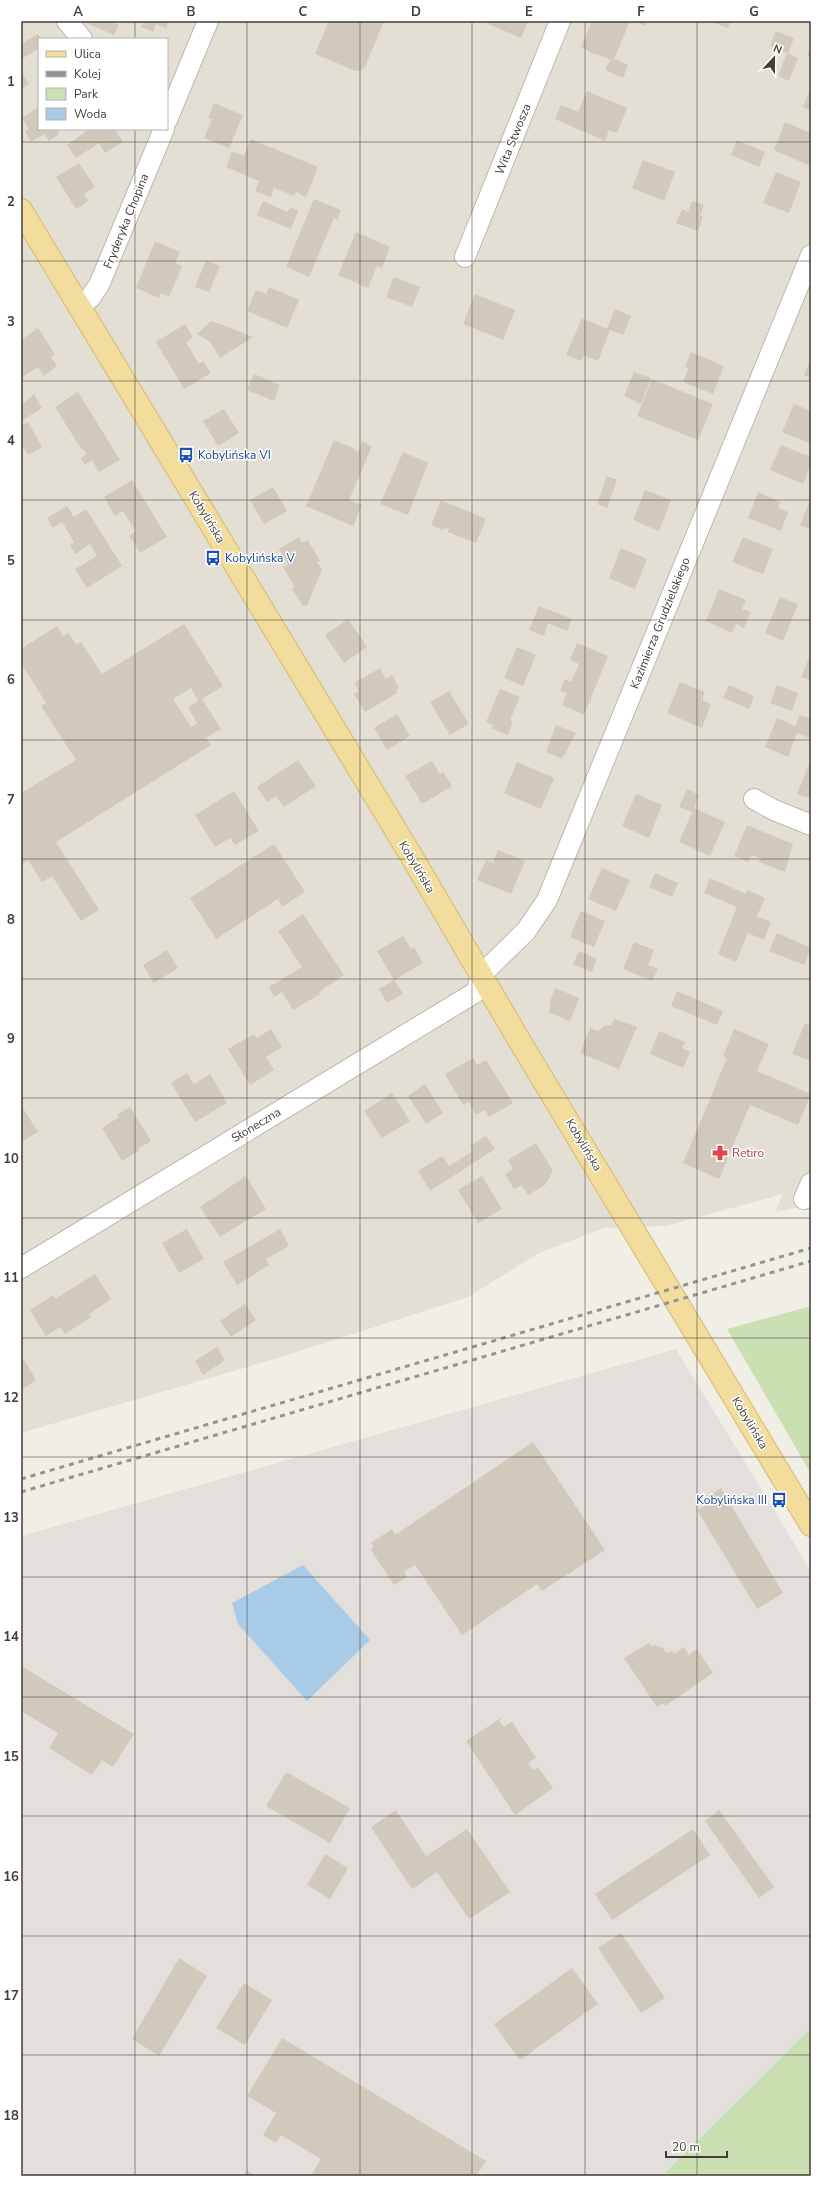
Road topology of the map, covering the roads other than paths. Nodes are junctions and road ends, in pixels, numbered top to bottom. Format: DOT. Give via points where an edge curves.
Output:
graph roads {
  1 [pos="68,21"];
  2 [pos="208,21"];
  3 [pos="560,21"];
  4 [pos="81,38"];
  5 [pos="168,118"];
  6 [pos="164,130"];
  7 [pos="21,210"];
  8 [pos="811,255"];
  9 [pos="465,257"];
  10 [pos="79,306"];
  11 [pos="754,799"];
  12 [pos="811,825"];
  13 [pos="482,974"];
  14 [pos="21,1268"];
  15 [pos="811,1526"];
  1 -- 4 [label="street"];
  2 -- 5 [label="street"];
  3 -- 9 [label="street, Wita Stwosza"];
  6 -- 10 [label="street, Fryderyka Chopina" via="99,285 90,298"];
  7 -- 10 [label="main road, Kobylińska"];
  8 -- 13 [label="street, Kazimierza Grudzielskiego" via="547,900 526,931"];
  10 -- 13 [label="main road, Kobylińska"];
  11 -- 12 [label="street"];
  13 -- 14 [label="street, Słoneczna" via="476,992"];
  13 -- 15 [label="main road, Kobylińska" via="519,1040"];
}
